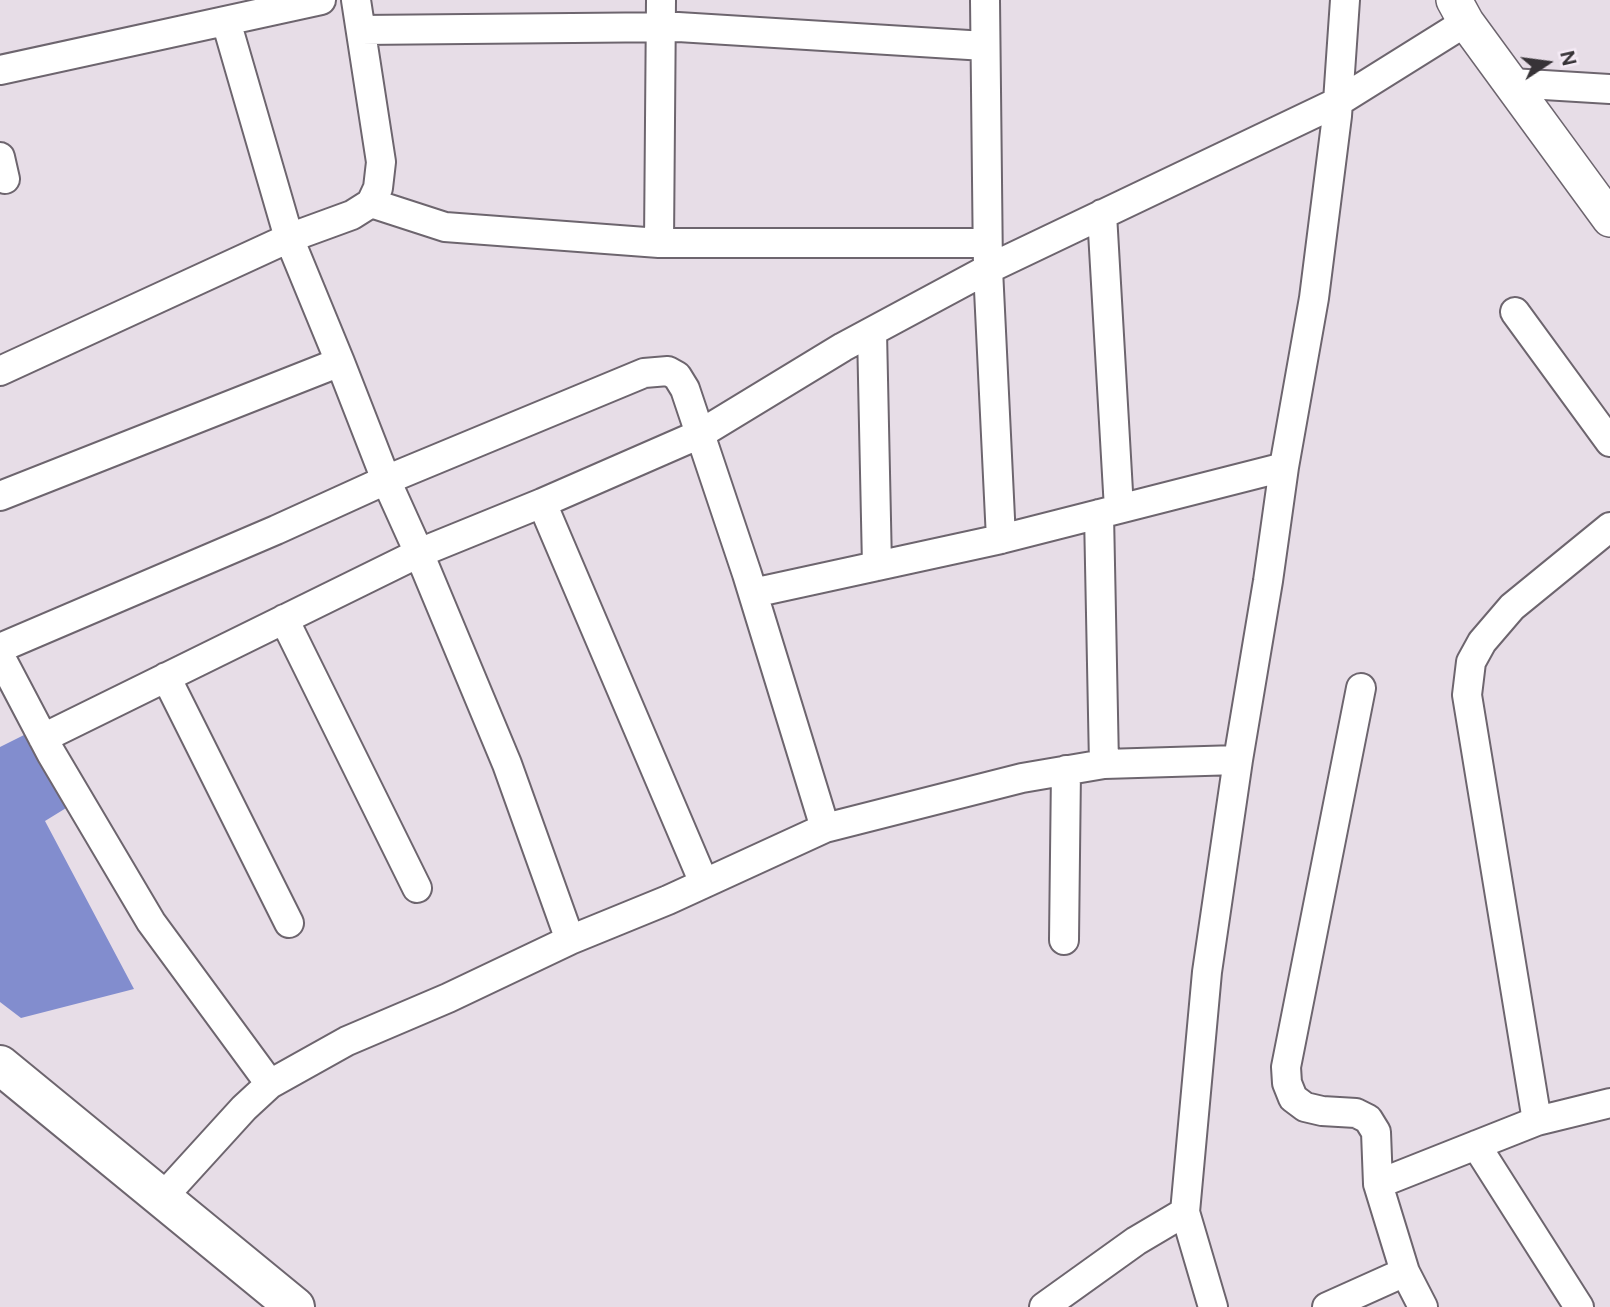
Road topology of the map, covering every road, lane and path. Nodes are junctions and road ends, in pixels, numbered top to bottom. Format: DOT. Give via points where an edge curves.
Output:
graph roads {
  1 [pos="321,0"];
  2 [pos="356,0"];
  3 [pos="985,0"];
  4 [pos="1345,0"];
  5 [pos="1460,11"];
  6 [pos="661,13"];
  7 [pos="226,21"];
  8 [pos="361,30"];
  9 [pos="985,46"];
  10 [pos="0,70"];
  11 [pos="1511,83"];
  12 [pos="1610,89"];
  13 [pos="1338,102"];
  14 [pos="371,203"];
  15 [pos="1102,214"];
  16 [pos="1610,219"];
  17 [pos="289,238"];
  18 [pos="659,243"];
  19 [pos="987,256"];
  20 [pos="1515,312"];
  21 [pos="872,332"];
  22 [pos="340,362"];
  23 [pos="0,371"];
  24 [pos="700,435"];
  25 [pos="1610,442"];
  26 [pos="1284,467"];
  27 [pos="386,480"];
  28 [pos="0,496"];
  29 [pos="542,503"];
  30 [pos="1109,511"];
  31 [pos="1610,527"];
  32 [pos="1001,539"];
  33 [pos="419,552"];
  34 [pos="877,566"];
  35 [pos="753,593"];
  36 [pos="284,619"];
  37 [pos="0,648"];
  38 [pos="0,656"];
  39 [pos="166,677"];
  40 [pos="1361,688"];
  41 [pos="43,738"];
  42 [pos="1238,760"];
  43 [pos="1104,764"];
  44 [pos="1066,770"];
  45 [pos="825,828"];
  46 [pos="704,883"];
  47 [pos="417,888"];
  48 [pos="289,923"];
  49 [pos="570,940"];
  50 [pos="1064,940"];
  51 [pos="0,1065"];
  52 [pos="270,1084"];
  53 [pos="1608,1106"];
  54 [pos="1537,1121"];
  55 [pos="1476,1145"];
  56 [pos="1378,1184"];
  57 [pos="162,1198"];
  58 [pos="1185,1212"];
  59 [pos="1405,1272"];
  60 [pos="295,1307"];
  61 [pos="1044,1307"];
  62 [pos="1213,1307"];
  63 [pos="1326,1307"];
  64 [pos="1423,1307"];
  65 [pos="1579,1307"];
  1 -- 7 [label="street"];
  2 -- 8 [label="street"];
  3 -- 9 [label="street"];
  4 -- 13 [label="street"];
  5 -- 11 [label="street"];
  5 -- 13 [label="street"];
  6 -- 8 [label="street"];
  6 -- 9 [label="street"];
  6 -- 18 [label="street"];
  7 -- 10 [label="street"];
  7 -- 17 [label="street"];
  8 -- 14 [label="street" via="381,162"];
  9 -- 19 [label="street"];
  11 -- 12 [label="street"];
  11 -- 16 [label="street"];
  13 -- 15 [label="street"];
  13 -- 26 [label="street" via="1314,298"];
  14 -- 17 [label="street" via="352,215"];
  14 -- 18 [label="street" via="445,227"];
  15 -- 19 [label="street"];
  15 -- 30 [label="street"];
  17 -- 22 [label="street"];
  17 -- 23 [label="street"];
  18 -- 19 [label="street"];
  19 -- 21 [label="street"];
  19 -- 32 [label="street"];
  20 -- 25 [label="street"];
  21 -- 24 [label="street"];
  21 -- 34 [label="street"];
  22 -- 27 [label="street"];
  22 -- 28 [label="street"];
  24 -- 27 [label="street" via="677,376 668,371 644,373"];
  24 -- 29 [label="street"];
  24 -- 35 [label="street"];
  26 -- 30 [label="street"];
  26 -- 42 [label="street"];
  27 -- 33 [label="street"];
  27 -- 37 [label="street"];
  29 -- 33 [label="street"];
  29 -- 46 [label="street"];
  30 -- 32 [label="street"];
  30 -- 43 [label="street"];
  31 -- 54 [label="street" via="1512,607 1471,662 1467,695"];
  32 -- 34 [label="street"];
  33 -- 36 [label="street"];
  33 -- 49 [label="street" via="507,764"];
  34 -- 35 [label="street"];
  35 -- 45 [label="street"];
  36 -- 39 [label="street"];
  36 -- 47 [label="street"];
  38 -- 41 [label="street"];
  39 -- 41 [label="street"];
  39 -- 48 [label="street"];
  40 -- 56 [label="street" via="1286,1067 1293,1098 1305,1107 1356,1113 1367,1119 1376,1132"];
  41 -- 52 [label="street" via="150,922"];
  42 -- 43 [label="street"];
  42 -- 58 [label="street" via="1207,972"];
  43 -- 44 [label="street"];
  44 -- 45 [label="street"];
  44 -- 50 [label="street"];
  45 -- 46 [label="street"];
  46 -- 49 [label="street"];
  49 -- 52 [label="street" via="346,1041"];
  51 -- 57 [label="main road"];
  52 -- 57 [label="street"];
  53 -- 54 [label="street"];
  54 -- 55 [label="street"];
  55 -- 56 [label="street"];
  55 -- 65 [label="street"];
  56 -- 59 [label="street"];
  57 -- 60 [label="main road"];
  58 -- 61 [label="street"];
  58 -- 62 [label="street"];
  59 -- 63 [label="street"];
  59 -- 64 [label="street"];
}
